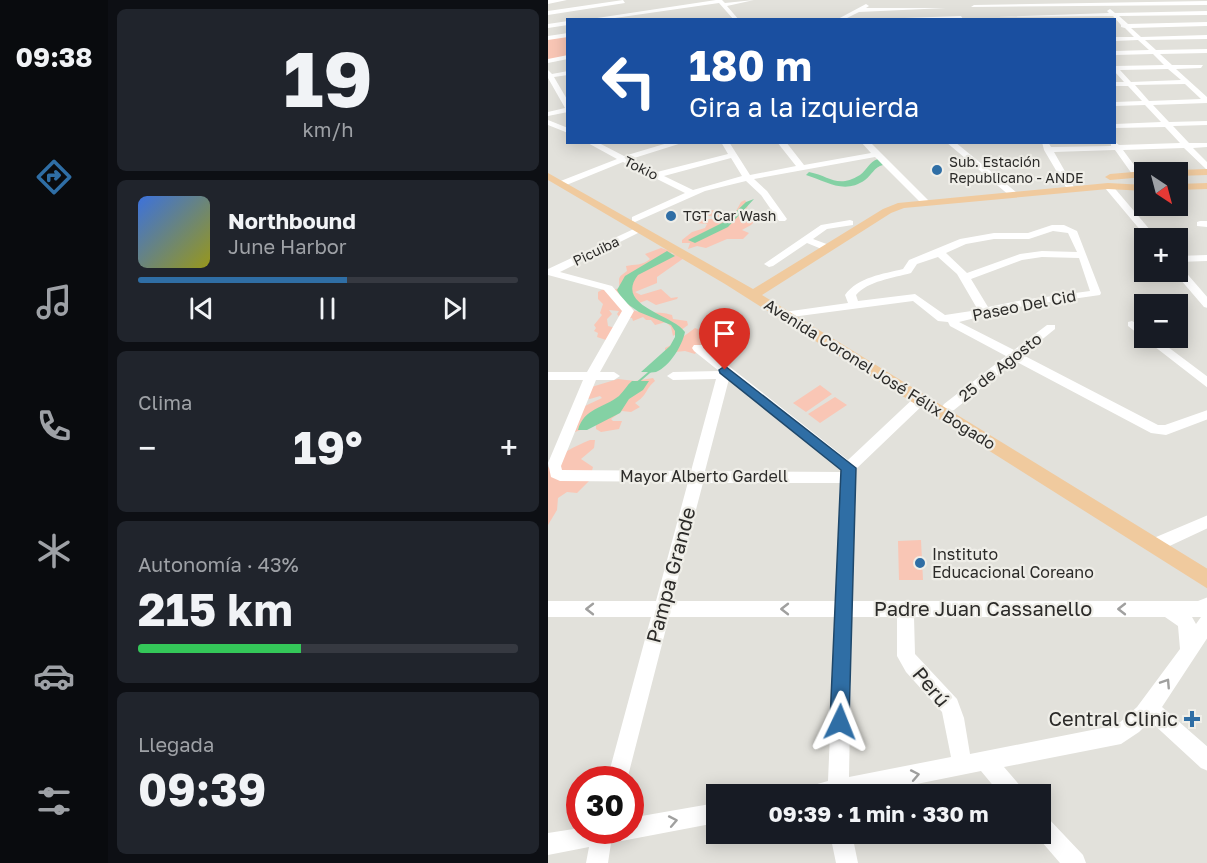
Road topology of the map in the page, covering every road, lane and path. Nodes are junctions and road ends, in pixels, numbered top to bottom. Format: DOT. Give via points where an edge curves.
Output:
graph roads {
  1 [pos="564,0"];
  2 [pos="664,0"];
  3 [pos="879,0"];
  4 [pos="917,0"];
  5 [pos="1006,0"];
  6 [pos="1052,0"];
  7 [pos="623,1"];
  8 [pos="749,1"];
  9 [pos="548,2"];
  10 [pos="721,2"];
  11 [pos="1101,2"];
  12 [pos="1146,2"];
  13 [pos="1192,2"];
  14 [pos="1208,3"];
  15 [pos="691,4"];
  16 [pos="1057,5"];
  17 [pos="670,6"];
  18 [pos="974,7"];
  19 [pos="1011,7"];
  20 [pos="920,8"];
  21 [pos="943,8"];
  22 [pos="697,10"];
  23 [pos="859,10"];
  24 [pos="632,11"];
  25 [pos="675,13"];
  26 [pos="1208,13"];
  27 [pos="849,14"];
  28 [pos="1161,14"];
  29 [pos="548,15"];
  30 [pos="1114,15"];
  31 [pos="999,17"];
  32 [pos="595,18"];
  33 [pos="638,18"];
  34 [pos="735,18"];
  35 [pos="842,18"];
  36 [pos="854,18"];
  37 [pos="924,18"];
  38 [pos="1020,18"];
  39 [pos="1068,18"];
  40 [pos="566,23"];
  41 [pos="1208,24"];
  42 [pos="557,25"];
  43 [pos="548,26"];
  44 [pos="1116,26"];
  45 [pos="1126,26"];
  46 [pos="1176,26"];
  47 [pos="564,36"];
  48 [pos="1208,37"];
  49 [pos="548,38"];
  50 [pos="1192,38"];
  51 [pos="1116,39"];
  52 [pos="1140,39"];
  53 [pos="565,42"];
  54 [pos="1208,51"];
  55 [pos="1155,52"];
  56 [pos="1116,53"];
  57 [pos="566,57"];
  58 [pos="548,61"];
  59 [pos="1171,66"];
  60 [pos="1201,66"];
  61 [pos="1116,68"];
  62 [pos="1116,69"];
  63 [pos="566,73"];
  64 [pos="549,74"];
  65 [pos="1187,82"];
  66 [pos="1116,84"];
  67 [pos="1129,84"];
  68 [pos="566,90"];
  69 [pos="559,92"];
  70 [pos="1208,101"];
  71 [pos="1147,103"];
  72 [pos="1116,104"];
  73 [pos="566,105"];
  74 [pos="566,110"];
  75 [pos="548,114"];
  76 [pos="548,122"];
  77 [pos="1208,123"];
  78 [pos="1167,124"];
  79 [pos="1116,126"];
  80 [pos="566,130"];
  81 [pos="593,144"];
  82 [pos="674,144"];
  83 [pos="726,144"];
  84 [pos="783,144"];
  85 [pos="867,144"];
  86 [pos="952,144"];
  87 [pos="1115,145"];
  88 [pos="1186,146"];
  89 [pos="1208,146"];
  90 [pos="1048,149"];
  91 [pos="734,155"];
  92 [pos="623,159"];
  93 [pos="882,159"];
  94 [pos="801,167"];
  95 [pos="1134,167"];
  96 [pos="1208,170"];
  97 [pos="548,171"];
  98 [pos="1188,172"];
  99 [pos="657,175"];
  100 [pos="1134,176"];
  101 [pos="548,177"];
  102 [pos="747,177"];
  103 [pos="564,183"];
  104 [pos="1068,185"];
  105 [pos="1003,186"];
  106 [pos="1108,186"];
  107 [pos="1208,186"];
  108 [pos="1134,187"];
  109 [pos="1188,187"];
  110 [pos="692,193"];
  111 [pos="1013,194"];
  112 [pos="921,198"];
  113 [pos="782,219"];
  114 [pos="850,223"];
  115 [pos="638,224"];
  116 [pos="1144,228"];
  117 [pos="805,239"];
  118 [pos="828,248"];
  119 [pos="939,253"];
  120 [pos="1083,255"];
  121 [pos="1208,258"];
  122 [pos="1188,259"];
  123 [pos="769,264"];
  124 [pos="549,272"];
  125 [pos="966,277"];
  126 [pos="1188,282"];
  127 [pos="757,293"];
  128 [pos="854,304"];
  129 [pos="1208,305"];
  130 [pos="985,312"];
  131 [pos="789,314"];
  132 [pos="956,318"];
  133 [pos="1051,327"];
  134 [pos="698,348"];
  135 [pos="1162,348"];
  136 [pos="1013,357"];
  137 [pos="724,373"];
  138 [pos="548,376"];
  139 [pos="591,376"];
  140 [pos="614,376"];
  141 [pos="673,376"];
  142 [pos="1208,384"];
  143 [pos="921,399"];
  144 [pos="949,407"];
  145 [pos="1208,414"];
  146 [pos="848,473"];
  147 [pos="697,476"];
  148 [pos="1208,520"];
  149 [pos="1160,543"];
  150 [pos="1208,568"];
  151 [pos="1208,580"];
  152 [pos="548,609"];
  153 [pos="662,609"];
  154 [pos="844,609"];
  155 [pos="905,609"];
  156 [pos="1163,609"];
  157 [pos="1205,611"];
  158 [pos="1188,648"];
  159 [pos="1149,708"];
  160 [pos="984,760"];
  161 [pos="1208,761"];
  162 [pos="621,766"];
  163 [pos="962,766"];
  164 [pos="837,784"];
  165 [pos="875,784"];
  166 [pos="1005,784"];
  167 [pos="706,815"];
  168 [pos="644,826"];
  169 [pos="1051,836"];
  170 [pos="566,840"];
  171 [pos="548,844"];
  172 [pos="604,844"];
  173 [pos="843,844"];
  174 [pos="597,863"];
  175 [pos="847,863"];
  176 [pos="1075,863"];
  1 -- 9 [label="street"];
  2 -- 17 [label="street"];
  3 -- 23 [label="street"];
  4 -- 20 [label="street"];
  5 -- 19 [label="street"];
  6 -- 16 [label="street"];
  7 -- 24 [label="street"];
  7 -- 29 [label="street"];
  8 -- 10 [label="street"];
  10 -- 15 [label="street"];
  10 -- 34 [label="street"];
  11 -- 12 [label="street"];
  11 -- 16 [label="street"];
  11 -- 30 [label="street"];
  12 -- 13 [label="street"];
  12 -- 28 [label="street"];
  13 -- 14 [label="street"];
  13 -- 26 [label="street"];
  15 -- 17 [label="street"];
  15 -- 22 [label="street"];
  16 -- 19 [label="street"];
  16 -- 39 [label="street"];
  17 -- 24 [label="street"];
  17 -- 25 [label="street"];
  18 -- 19 [label="street"];
  19 -- 38 [label="street"];
  20 -- 21 [label="street"];
  20 -- 23 [label="street"];
  20 -- 37 [label="street"];
  23 -- 27 [label="street"];
  24 -- 32 [label="street"];
  24 -- 33 [label="street"];
  26 -- 28 [label="street"];
  27 -- 35 [label="street"];
  27 -- 36 [label="street"];
  28 -- 30 [label="street"];
  28 -- 46 [label="street"];
  29 -- 42 [label="street"];
  30 -- 39 [label="street"];
  30 -- 45 [label="street"];
  31 -- 38 [label="street"];
  38 -- 39 [label="street"];
  40 -- 42 [label="street"];
  41 -- 46 [label="street"];
  42 -- 43 [label="street"];
  44 -- 45 [label="street"];
  45 -- 46 [label="street"];
  45 -- 52 [label="street"];
  46 -- 50 [label="street"];
  47 -- 49 [label="street"];
  47 -- 53 [label="street"];
  48 -- 50 [label="street"];
  50 -- 52 [label="street"];
  50 -- 54 [label="street"];
  51 -- 52 [label="street"];
  52 -- 55 [label="street"];
  54 -- 55 [label="street"];
  55 -- 56 [label="street"];
  55 -- 59 [label="street"];
  57 -- 58 [label="street"];
  59 -- 60 [label="street"];
  59 -- 61 [label="street"];
  59 -- 65 [label="street"];
  62 -- 67 [label="street"];
  63 -- 64 [label="street"];
  64 -- 69 [label="street"];
  65 -- 67 [label="street"];
  65 -- 70 [label="street"];
  66 -- 67 [label="street"];
  67 -- 71 [label="street"];
  68 -- 69 [label="street"];
  69 -- 73 [label="street"];
  70 -- 71 [label="street"];
  71 -- 72 [label="street"];
  71 -- 78 [label="street"];
  74 -- 75 [label="street"];
  76 -- 80 [label="street"];
  77 -- 78 [label="street"];
  78 -- 79 [label="street"];
  78 -- 88 [label="street"];
  81 -- 92 [label="street, Tokio"];
  82 -- 92 [label="street"];
  83 -- 91 [label="street"];
  84 -- 94 [label="street"];
  85 -- 93 [label="street"];
  86 -- 105 [label="street"];
  87 -- 88 [label="street"];
  87 -- 90 [label="street"];
  87 -- 95 [label="street"];
  88 -- 89 [label="street"];
  88 -- 96 [label="street"];
  90 -- 104 [label="street"];
  91 -- 99 [label="street"];
  91 -- 102 [label="street"];
  92 -- 99 [label="street, Tokio"];
  92 -- 103 [label="street"];
  93 -- 94 [label="street, Picuiba"];
  93 -- 112 [label="street"];
  94 -- 102 [label="street, Picuiba"];
  96 -- 98 [label="main road"];
  97 -- 103 [label="main road, Avenida Coronel José Félix Bogado"];
  99 -- 110 [label="street, Tokio"];
  100 -- 104 [label="main road"];
  101 -- 103 [label="main road, Avenida Coronel José Félix Bogado"];
  102 -- 110 [label="street, Picuiba"];
  102 -- 113 [label="street"];
  103 -- 115 [label="main road, Avenida Coronel José Félix Bogado"];
  104 -- 105 [label="main road"];
  104 -- 106 [label="main road"];
  104 -- 111 [label="main road"];
  105 -- 111 [label="street"];
  105 -- 112 [label="main road"];
  106 -- 108 [label="main road"];
  106 -- 116 [label="street"];
  107 -- 109 [label="main road"];
  110 -- 115 [label="street, Picuiba"];
  111 -- 112 [label="main road"];
  112 -- 118 [label="main road" via="889,197 885,201 887,211"];
  114 -- 117 [label="street" via="827,226"];
  115 -- 124 [label="street, Picuiba"];
  115 -- 127 [label="main road, Avenida Coronel José Félix Bogado"];
  117 -- 118 [label="street"];
  117 -- 123 [label="street"];
  118 -- 127 [label="main road"];
  119 -- 120 [label="street" via="962,241 1029,236 1057,227 1072,231"];
  119 -- 125 [label="street"];
  119 -- 128 [label="street" via="912,261 904,272 884,276 855,290 850,295"];
  120 -- 125 [label="street" via="1030,255"];
  120 -- 130 [label="street, Paseo Del Cid" via="1096,293"];
  121 -- 122 [label="street"];
  124 -- 139 [label="street" via="608,288 628,311"];
  125 -- 130 [label="street"];
  126 -- 129 [label="street"];
  127 -- 131 [label="main road, Avenida Coronel José Félix Bogado"];
  128 -- 131 [label="street"];
  128 -- 132 [label="street" via="918,297 942,319"];
  130 -- 132 [label="street, Paseo Del Cid"];
  131 -- 143 [label="main road, Avenida Coronel José Félix Bogado"];
  131 -- 144 [label="main road, Avenida Coronel José Félix Bogado"];
  132 -- 136 [label="street, Paseo Del Cid" via="953,321 958,327"];
  133 -- 136 [label="street, 25 de Agosto"];
  134 -- 137 [label="street"];
  135 -- 142 [label="street"];
  136 -- 144 [label="street, 25 de Agosto"];
  136 -- 145 [label="street, Paseo Del Cid" via="1156,430"];
  137 -- 141 [label="street"];
  137 -- 146 [label="street"];
  137 -- 147 [label="street, Pampa Grande"];
  138 -- 139 [label="street"];
  139 -- 140 [label="street"];
  139 -- 147 [label="street, Mayor Alberto Gardell" via="554,466 556,473"];
  143 -- 146 [label="street"];
  143 -- 149 [label="main road, Avenida Coronel José Félix Bogado"];
  144 -- 149 [label="main road, Avenida Coronel José Félix Bogado"];
  146 -- 147 [label="street, Mayor Alberto Gardell"];
  146 -- 154 [label="street"];
  147 -- 153 [label="street, Pampa Grande"];
  148 -- 149 [label="street"];
  149 -- 150 [label="main road, Avenida Coronel José Félix Bogado"];
  149 -- 151 [label="main road, Avenida Coronel José Félix Bogado"];
  153 -- 152 [label="street, Padre Juan Cassanello, one-way"];
  154 -- 153 [label="street, Padre Juan Cassanello, one-way"];
  153 -- 162 [label="street, Pampa Grande"];
  154 -- 155 [label="street, Padre Juan Cassanello"];
  154 -- 164 [label="street"];
  156 -- 155 [label="street, Padre Juan Cassanello, one-way"];
  155 -- 163 [label="street, Perú" via="906,656 950,706"];
  156 -- 157 [label="street, Padre Juan Cassanello"];
  156 -- 158 [label="street" via="1178,614 1187,623"];
  157 -- 158 [label="street"];
  159 -- 158 [label="street, one-way"];
  159 -- 160 [label="street" via="1131,729 1113,738"];
  159 -- 161 [label="street"];
  160 -- 163 [label="street"];
  160 -- 166 [label="street"];
  165 -- 163 [label="street, one-way"];
  168 -- 167 [label="street, one-way"];
  169 -- 176 [label="street"];
  170 -- 171 [label="street"];
  172 -- 174 [label="street"];
  173 -- 175 [label="street"];
}
